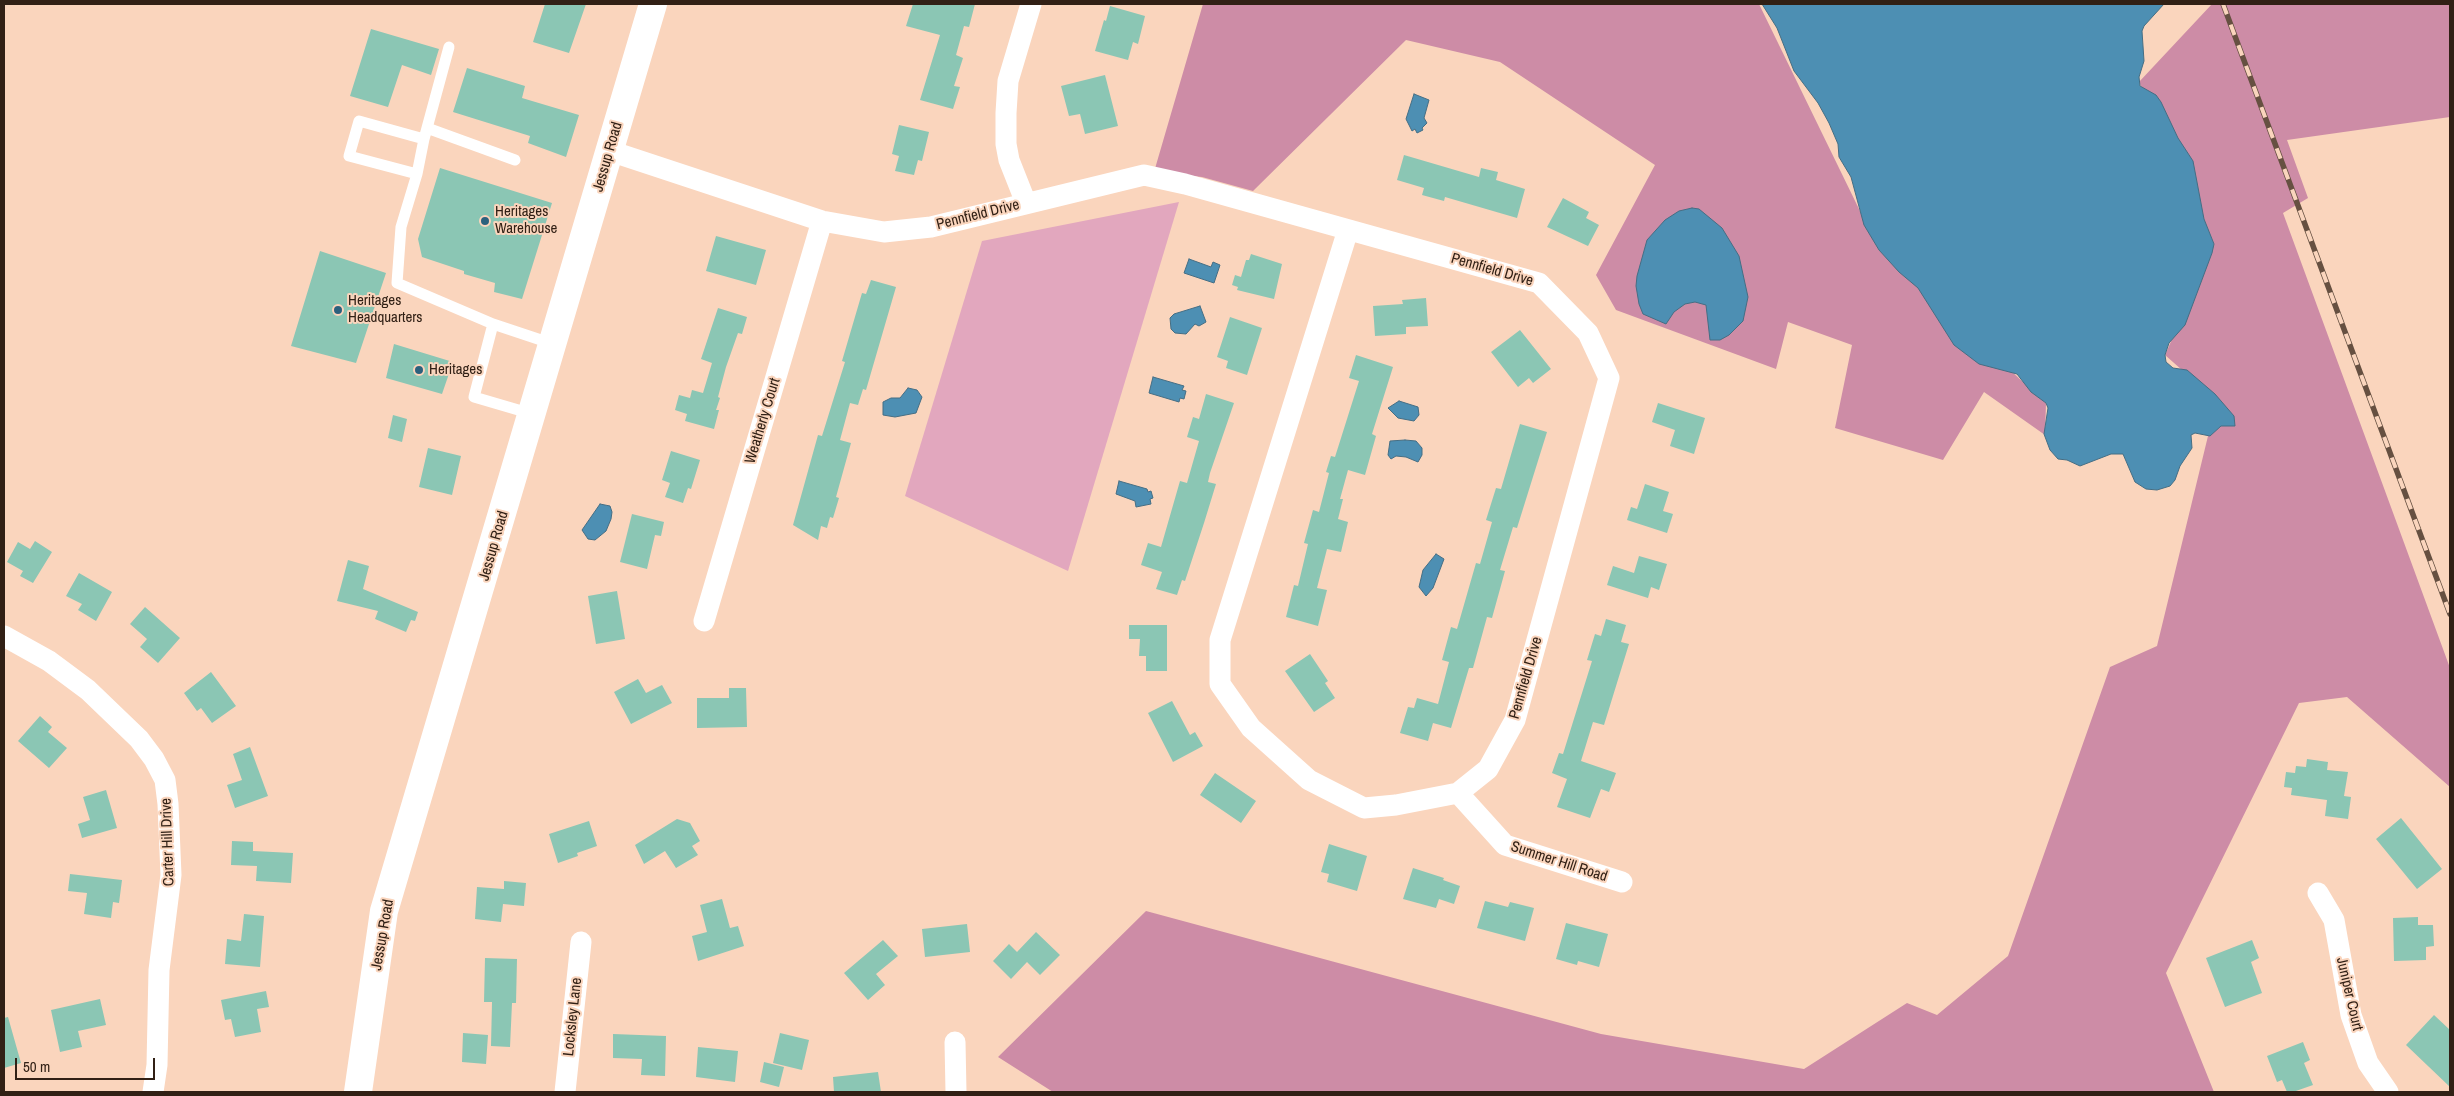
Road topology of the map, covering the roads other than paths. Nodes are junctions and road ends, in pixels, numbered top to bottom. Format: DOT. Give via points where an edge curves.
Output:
graph roads {
  1 [pos="653,4"];
  2 [pos="1032,4"];
  3 [pos="449,47"];
  4 [pos="426,133"];
  5 [pos="610,151"];
  6 [pos="515,160"];
  7 [pos="416,174"];
  8 [pos="1026,204"];
  9 [pos="822,221"];
  10 [pos="1348,230"];
  11 [pos="493,324"];
  12 [pos="553,344"];
  13 [pos="532,414"];
  14 [pos="704,621"];
  15 [pos="4,636"];
  16 [pos="1458,793"];
  17 [pos="1622,882"];
  18 [pos="2318,893"];
  19 [pos="581,942"];
  20 [pos="955,1042"];
  21 [pos="153,1092"];
  22 [pos="358,1092"];
  23 [pos="565,1092"];
  24 [pos="956,1092"];
  25 [pos="2388,1092"];
  1 -- 5 [label="street, Jessup Road"];
  2 -- 8 [label="street" via="1008,81 1006,113 1009,160"];
  3 -- 4 [label="lane"];
  4 -- 6 [label="lane"];
  4 -- 7 [label="lane"];
  4 -- 7 [label="lane" via="359,121 350,156"];
  5 -- 9 [label="street, Pennfield Drive"];
  5 -- 12 [label="street, Jessup Road"];
  7 -- 11 [label="lane" via="401,227 397,283"];
  8 -- 9 [label="street, Pennfield Drive" via="931,227 884,232"];
  8 -- 10 [label="street, Pennfield Drive" via="1144,175"];
  9 -- 14 [label="street, Weatherly Court"];
  10 -- 16 [label="street, Pennfield Drive" via="1220,640 1220,684 1251,728 1309,780 1364,808"];
  10 -- 16 [label="street, Pennfield Drive" via="1539,283 1588,333 1610,378 1515,720 1488,769"];
  11 -- 12 [label="lane"];
  11 -- 13 [label="lane" via="474,397"];
  12 -- 13 [label="street, Jessup Road"];
  13 -- 22 [label="street, Jessup Road" via="384,911"];
  15 -- 21 [label="street, Carter Hill Drive" via="50,661 88,690 140,740 154,758 164,780 171,875 159,970 157,1065"];
  16 -- 17 [label="street, Summer Hill Road" via="1505,845"];
  18 -- 25 [label="street, Juniper Court" via="2334,920 2351,1016 2368,1063"];
  19 -- 23 [label="street, Locksley Lane"];
  20 -- 24 [label="street"];
}
